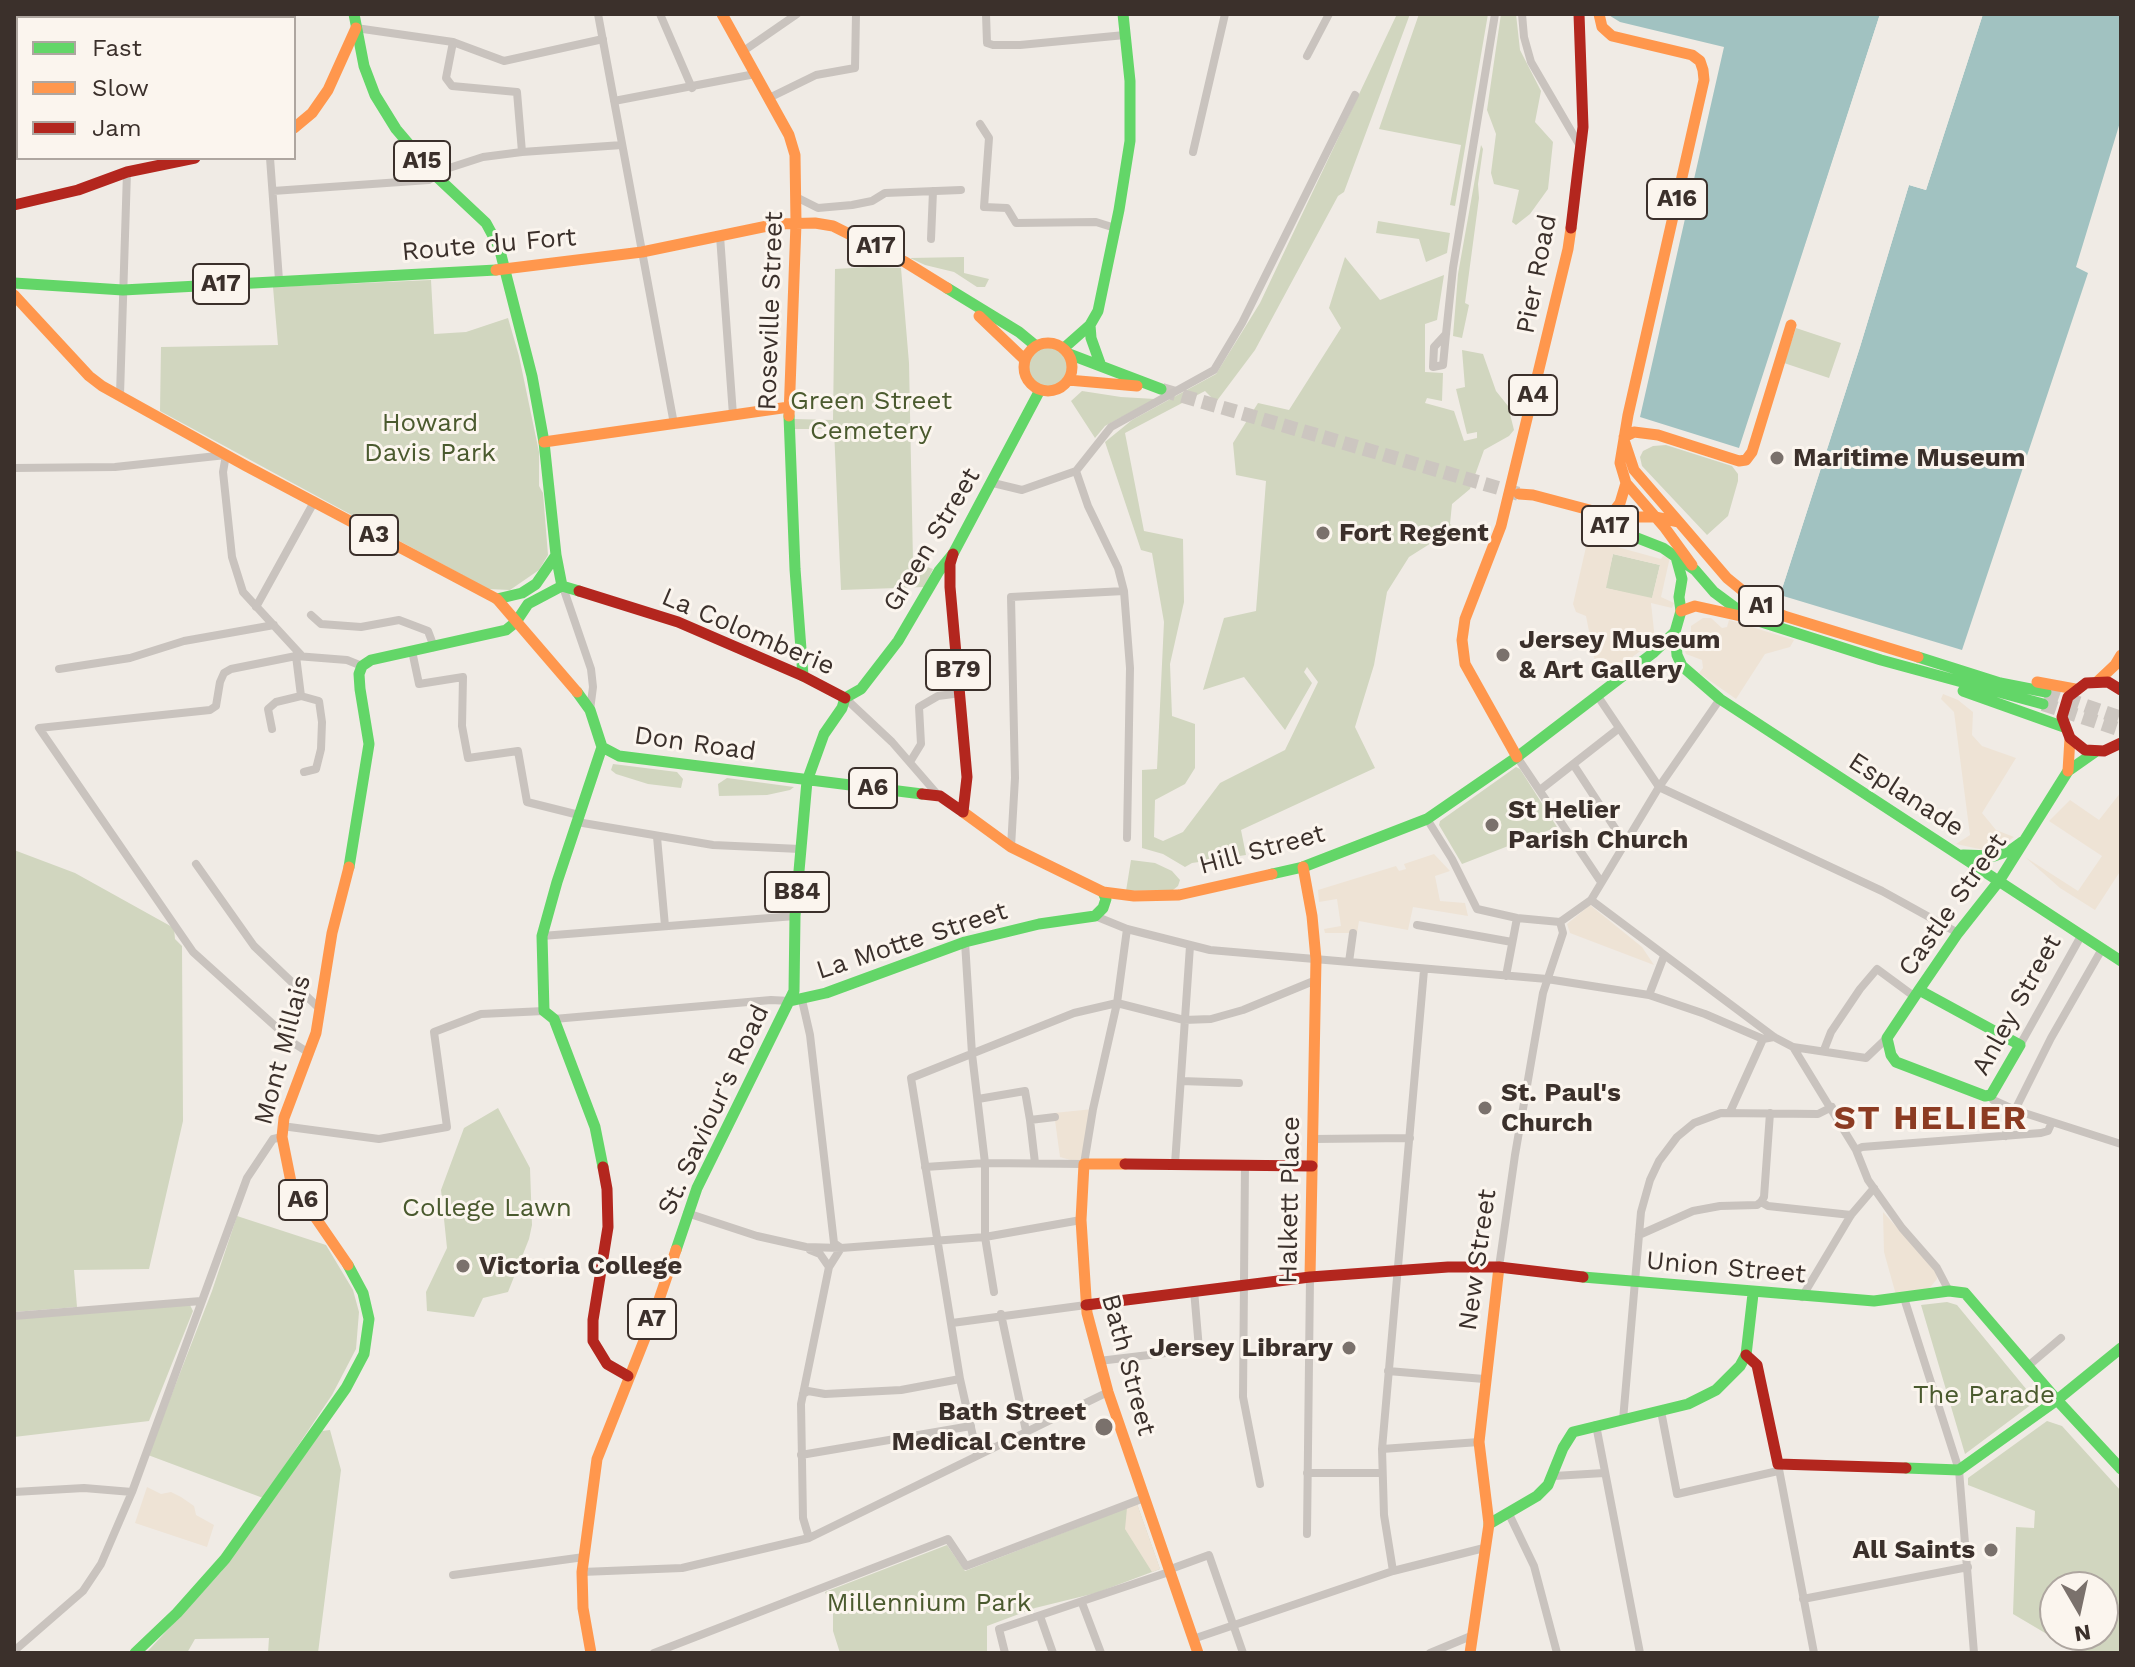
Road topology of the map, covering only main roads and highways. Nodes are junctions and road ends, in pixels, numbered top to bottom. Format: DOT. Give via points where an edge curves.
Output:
graph roads {
  1 [pos="354,14"];
  2 [pos="722,14"];
  3 [pos="1123,14"];
  4 [pos="1579,14"];
  5 [pos="1599,14"];
  6 [pos="356,28"];
  7 [pos="296,126"];
  8 [pos="185,160"];
  9 [pos="14,205"];
  10 [pos="796,223"];
  11 [pos="505,270"];
  12 [pos="14,283"];
  13 [pos="949,289"];
  14 [pos="14,295"];
  15 [pos="1090,325"];
  16 [pos="1791,325"];
  17 [pos="1036,346"];
  18 [pos="1066,351"];
  19 [pos="1025,360"];
  20 [pos="1101,366"];
  21 [pos="1068,380"];
  22 [pos="1040,390"];
  23 [pos="789,407"];
  24 [pos="1624,439"];
  25 [pos="544,442"];
  26 [pos="1626,483"];
  27 [pos="1610,516"];
  28 [pos="1655,517"];
  29 [pos="1679,522"];
  30 [pos="953,554"];
  31 [pos="556,555"];
  32 [pos="1676,557"];
  33 [pos="1695,570"];
  34 [pos="931,583"];
  35 [pos="565,586"];
  36 [pos="950,587"];
  37 [pos="497,599"];
  38 [pos="1681,611"];
  39 [pos="1749,618"];
  40 [pos="516,622"];
  41 [pos="1675,632"];
  42 [pos="1873,643"];
  43 [pos="1653,653"];
  44 [pos="1677,655"];
  45 [pos="2121,655"];
  46 [pos="1881,660"];
  47 [pos="803,676"];
  48 [pos="2098,681"];
  49 [pos="2075,689"];
  50 [pos="2121,690"];
  51 [pos="845,698"];
  52 [pos="2064,727"];
  53 [pos="2070,738"];
  54 [pos="602,747"];
  55 [pos="2118,747"];
  56 [pos="2095,752"];
  57 [pos="1517,757"];
  58 [pos="2068,771"];
  59 [pos="807,781"];
  60 [pos="940,796"];
  61 [pos="963,812"];
  62 [pos="2025,839"];
  63 [pos="1957,854"];
  64 [pos="1303,867"];
  65 [pos="1999,881"];
  66 [pos="1103,892"];
  67 [pos="2121,961"];
  68 [pos="1917,993"];
  69 [pos="796,1000"];
  70 [pos="1991,1095"];
  71 [pos="1312,1166"];
  72 [pos="1499,1267"];
  73 [pos="1310,1277"];
  74 [pos="1753,1294"];
  75 [pos="1086,1305"];
  76 [pos="2121,1348"];
  77 [pos="1746,1355"];
  78 [pos="628,1376"];
  79 [pos="2057,1400"];
  80 [pos="2121,1469"];
  81 [pos="1489,1524"];
  82 [pos="135,1653"];
  83 [pos="591,1653"];
  84 [pos="1198,1653"];
  85 [pos="1470,1653"];
  1 -- 6 [label="main road, A15"];
  2 -- 10 [label="main road, Roseville Street" via="789,135 795,155"];
  3 -- 15 [label="main road" via="1130,141 1105,279"];
  4 -- 57 [label="main road, Pier Road / A4" via="1583,118 1568,249 1501,526 1462,640 1465,664"];
  5 -- 24 [label="main road, A16" via="1602,27 1612,36 1692,55 1700,61 1704,80"];
  6 -- 7 [label="main road" via="328,90"];
  6 -- 11 [label="main road, A15" via="375,95 436,176 486,223"];
  8 -- 9 [label="main road"];
  10 -- 11 [label="main road, Route du Fort / A17" via="642,252"];
  10 -- 13 [label="main road, Route du Fort / A17" via="833,226"];
  10 -- 23 [label="main road, Roseville Street"];
  11 -- 12 [label="main road, Route du Fort / A17" via="123,290"];
  11 -- 25 [label="main road, A15"];
  13 -- 17 [label="main road, Route du Fort / A17"];
  13 -- 19 [label="main road, Route du Fort"];
  14 -- 37 [label="main road, Don Road / A3" via="89,376"];
  15 -- 18 [label="main road"];
  15 -- 20 [label="main road"];
  16 -- 24 [label="main road" via="1746,460 1658,435 1634,432"];
  17 -- 18 [label="main road" via="1050,343"];
  17 -- 19 [label="main road"];
  18 -- 20 [label="main road"];
  18 -- 21 [label="main road" via="1072,369"];
  19 -- 22 [label="main road" via="1026,376"];
  20 -- 21 [label="main road" via="1161,389"];
  21 -- 22 [label="main road" via="1058,389"];
  22 -- 30 [label="main road, Green Street / B79"];
  23 -- 25 [label="main road"];
  23 -- 47 [label="main road, Roseville Street"];
  24 -- 26 [label="main road" via="1620,463"];
  24 -- 29 [label="main road, A1" via="1634,470"];
  25 -- 31 [label="main road, A15"];
  26 -- 27 [label="main road"];
  26 -- 28 [label="main road, A1"];
  27 -- 28 [label="main road, A17"];
  27 -- 32 [label="main road, A17" via="1519,494 1627,533"];
  28 -- 29 [label="main road, A17"];
  28 -- 33 [label="main road, A1"];
  29 -- 42 [label="main road, A1" via="1727,578 1759,604"];
  30 -- 34 [label="main road, Green Street"];
  30 -- 36 [label="main road, B79"];
  31 -- 35 [label="main road, A15"];
  31 -- 37 [label="main road" via="536,584"];
  32 -- 33 [label="main road, A17"];
  32 -- 38 [label="main road"];
  33 -- 39 [label="main road, A1"];
  34 -- 36 [label="main road"];
  34 -- 51 [label="main road, Green Street" via="884,662 861,689"];
  35 -- 40 [label="main road" via="528,604"];
  35 -- 47 [label="main road, La Colomberie" via="678,622"];
  36 -- 61 [label="main road, B79" via="967,777"];
  37 -- 40 [label="main road, Don Road / A3"];
  38 -- 39 [label="main road" via="1695,606"];
  38 -- 41 [label="main road"];
  39 -- 46 [label="main road, A1"];
  40 -- 54 [label="main road, Don Road" via="590,710"];
  40 -- 82 [label="main road, Mont Millais / A6" via="506,630 371,660 359,674 367,760 321,1010 282,1132 291,1182 363,1293 369,1319 364,1354 346,1388 225,1559"];
  41 -- 43 [label="main road, Hill Street"];
  41 -- 44 [label="main road"];
  42 -- 46 [label="main road, A1" via="2045,698"];
  42 -- 49 [label="main road, A1"];
  43 -- 44 [label="main road"];
  43 -- 57 [label="main road, Hill Street"];
  44 -- 63 [label="main road, Esplanade" via="1682,666 1720,699"];
  45 -- 48 [label="main road"];
  46 -- 52 [label="main road, A1"];
  47 -- 51 [label="main road, La Colomberie"];
  48 -- 49 [label="main road"];
  48 -- 50 [label="main road"];
  49 -- 52 [label="main road" via="2064,706"];
  51 -- 59 [label="main road, Green Street" via="824,734"];
  52 -- 53 [label="main road"];
  53 -- 56 [label="main road"];
  53 -- 58 [label="main road, Castle Street"];
  54 -- 59 [label="main road, Don Road / A6" via="619,756"];
  54 -- 78 [label="main road" via="542,936 549,1015 595,1127 607,1189 608,1227 593,1341 607,1364"];
  55 -- 56 [label="main road"];
  56 -- 58 [label="main road, Castle Street"];
  57 -- 64 [label="main road, Hill Street" via="1427,819"];
  58 -- 62 [label="main road, Castle Street"];
  59 -- 60 [label="main road, Don Road / A6"];
  59 -- 69 [label="main road, B84" via="795,916"];
  60 -- 61 [label="main road, La Colomberie"];
  61 -- 66 [label="main road, La Colomberie" via="1011,847"];
  62 -- 63 [label="main road" via="1994,856"];
  62 -- 65 [label="main road, Castle Street"];
  63 -- 65 [label="main road, Esplanade"];
  64 -- 66 [label="main road, Hill Street" via="1179,895"];
  64 -- 71 [label="main road, Halkett Place" via="1316,959"];
  65 -- 67 [label="main road, Esplanade"];
  65 -- 68 [label="main road, Castle Street"];
  66 -- 69 [label="main road, La Motte Street" via="1106,899 1095,916 965,942"];
  68 -- 70 [label="main road, Anley Street" via="2020,1045"];
  68 -- 70 [label="main road, Castle Street" via="1887,1038 1896,1062"];
  69 -- 78 [label="main road, St. Saviour's Road / A7" via="754,1069 687,1213"];
  71 -- 73 [label="main road, Halkett Place"];
  71 -- 75 [label="main road, Bath Street" via="1084,1164"];
  72 -- 73 [label="main road, Union Street"];
  72 -- 74 [label="main road, Union Street"];
  72 -- 81 [label="main road, New Street" via="1479,1442"];
  73 -- 75 [label="main road, Union Street"];
  74 -- 77 [label="main road"];
  74 -- 79 [label="main road, Union Street" via="1874,1301 1965,1293"];
  75 -- 84 [label="main road, Bath Street" via="1108,1392"];
  76 -- 79 [label="main road"];
  77 -- 79 [label="main road" via="1757,1365 1778,1467 1959,1470"];
  77 -- 81 [label="main road" via="1716,1390 1688,1404 1573,1432 1554,1476 1537,1496"];
  78 -- 83 [label="main road, St. Saviour's Road / A7" via="597,1459 582,1572"];
  79 -- 80 [label="main road"];
  81 -- 85 [label="main road, New Street"];
}
